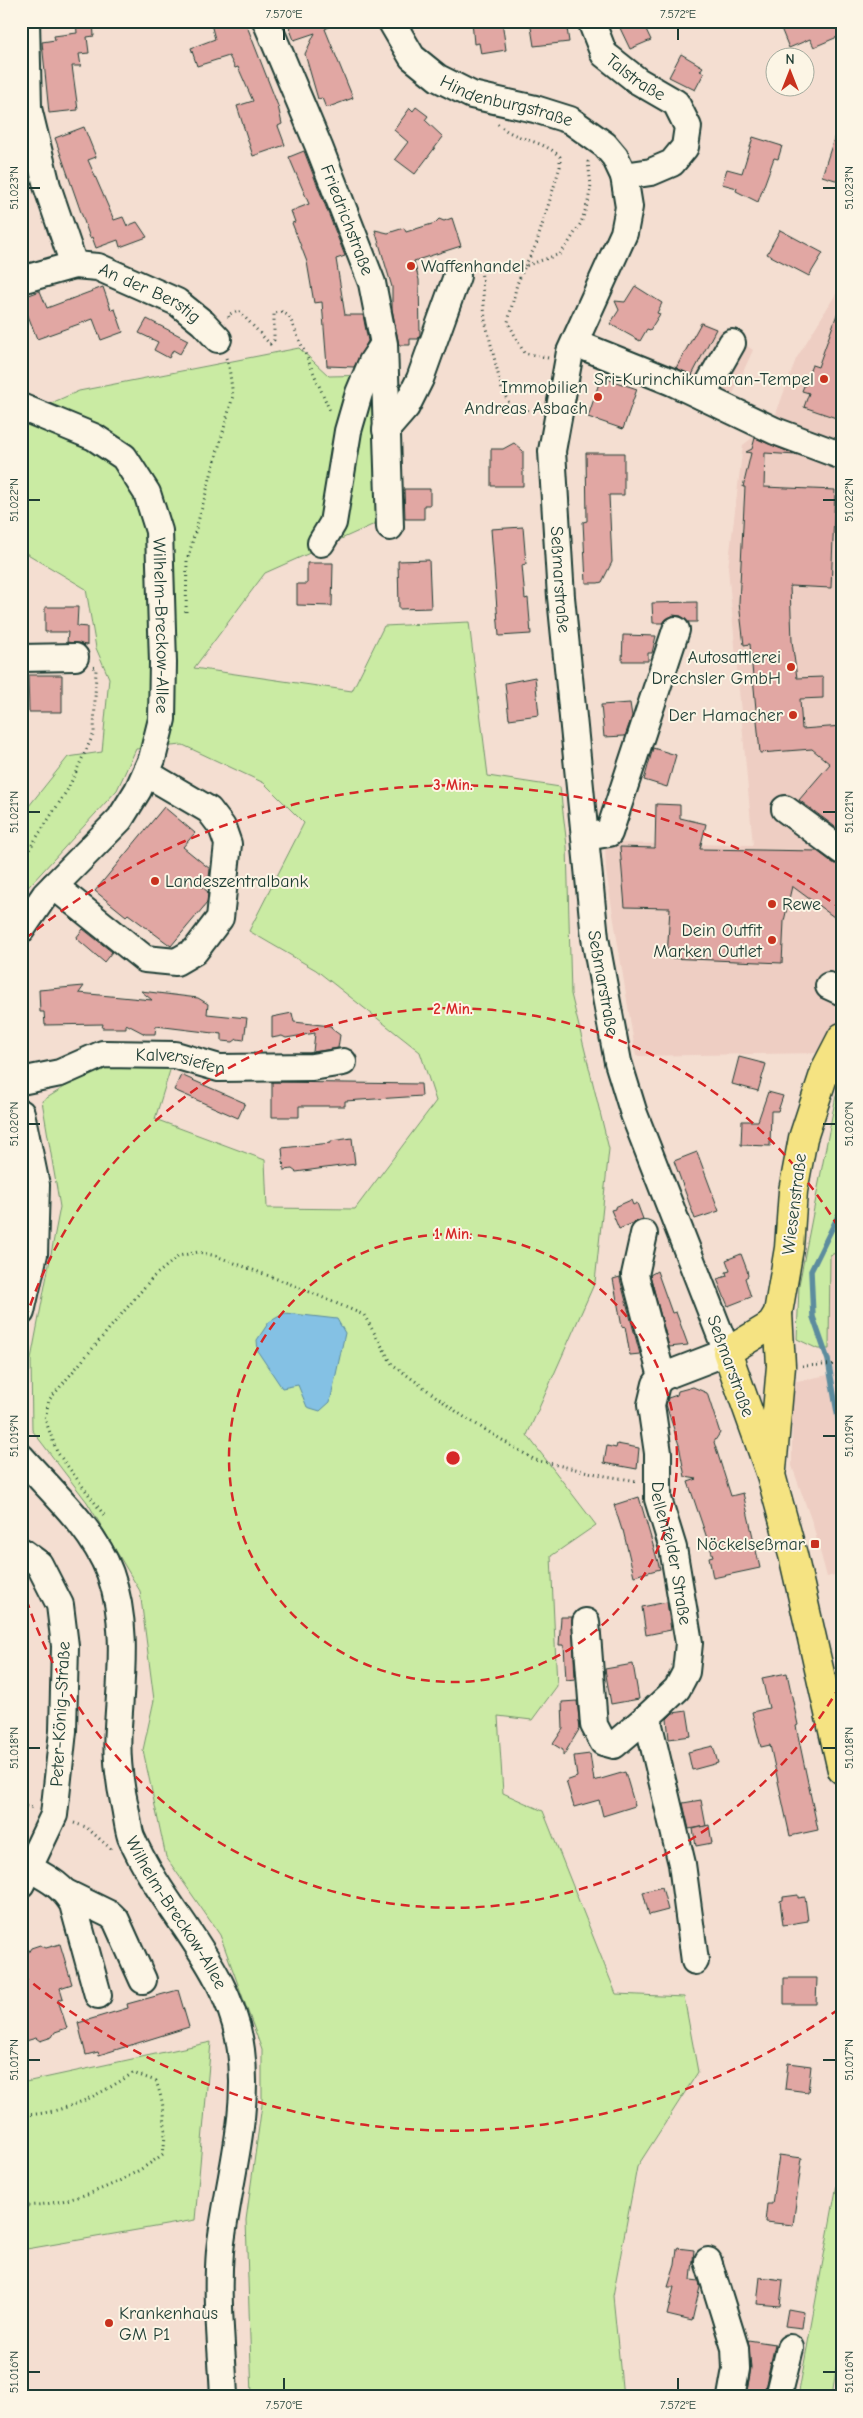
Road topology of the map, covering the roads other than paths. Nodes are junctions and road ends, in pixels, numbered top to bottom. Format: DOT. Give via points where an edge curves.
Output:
graph roads {
  1 [pos="26,21"];
  2 [pos="266,21"];
  3 [pos="391,21"];
  4 [pos="590,21"];
  5 [pos="24,88"];
  6 [pos="624,176"];
  7 [pos="74,265"];
  8 [pos="457,276"];
  9 [pos="21,280"];
  10 [pos="224,331"];
  11 [pos="575,343"];
  12 [pos="732,343"];
  13 [pos="384,344"];
  14 [pos="702,396"];
  15 [pos="21,407"];
  16 [pos="386,430"];
  17 [pos="842,456"];
  18 [pos="390,527"];
  19 [pos="320,543"];
  20 [pos="676,630"];
  21 [pos="75,657"];
  22 [pos="21,658"];
  23 [pos="146,772"];
  24 [pos="785,809"];
  25 [pos="586,837"];
  26 [pos="842,851"];
  27 [pos="54,886"];
  28 [pos="21,930"];
  29 [pos="842,1037"];
  30 [pos="343,1062"];
  31 [pos="21,1081"];
  32 [pos="21,1113"];
  33 [pos="644,1234"];
  34 [pos="21,1312"];
  35 [pos="778,1313"];
  36 [pos="727,1352"];
  37 [pos="662,1377"];
  38 [pos="21,1457"];
  39 [pos="771,1475"];
  40 [pos="21,1551"];
  41 [pos="586,1622"];
  42 [pos="647,1717"];
  43 [pos="842,1770"];
  44 [pos="25,1876"];
  45 [pos="66,1893"];
  46 [pos="695,1961"];
  47 [pos="143,1980"];
  48 [pos="98,1995"];
  49 [pos="708,2261"];
  50 [pos="790,2348"];
  51 [pos="224,2397"];
  52 [pos="731,2397"];
  53 [pos="778,2397"];
  1 -- 5 [label="street, An der Berstig"];
  2 -- 13 [label="street, Friedrichstraße" via="372,283"];
  3 -- 6 [label="street, Hindenburgstraße" via="412,57 438,78 472,95 570,120 600,141 615,158"];
  4 -- 6 [label="street, Talstraße" via="604,54 638,81 676,103 688,127 685,146 672,163 651,172"];
  5 -- 7 [label="street, An der Berstig" via="47,186"];
  6 -- 11 [label="street, Seßmarstraße" via="629,207 624,233"];
  7 -- 9 [label="street, An der Berstig"];
  7 -- 10 [label="street, An der Berstig" via="98,267 177,302 203,322"];
  8 -- 16 [label="street" via="420,379 406,407"];
  11 -- 14 [label="street"];
  11 -- 25 [label="street, Seßmarstraße" via="568,362 552,451 561,597"];
  12 -- 14 [label="street"];
  13 -- 16 [label="street, Friedrichstraße"];
  13 -- 19 [label="street" via="372,362 359,393 348,431 333,523"];
  14 -- 17 [label="street" via="775,432"];
  15 -- 23 [label="street, Wilhelm-Breckow-Allee" via="94,437 124,457 147,493 159,531 164,663 162,719"];
  16 -- 18 [label="street, Friedrichstraße"];
  20 -- 25 [label="street" via="609,833"];
  21 -- 22 [label="street"];
  23 -- 27 [label="street, Wilhelm-Breckow-Allee" via="120,819"];
  23 -- 27 [label="street" via="208,810 222,828 228,844 220,918 194,951 176,962 145,960"];
  24 -- 26 [label="street"];
  25 -- 36 [label="street, Seßmarstraße" via="595,938 618,1062 634,1114"];
  27 -- 28 [label="street, Wilhelm-Breckow-Allee"];
  29 -- 35 [label="main road, Wiesenstraße" via="826,1068 803,1138"];
  30 -- 31 [label="street, Kalversiefen" via="219,1068 175,1055 103,1054 60,1073"];
  32 -- 34 [label="street" via="36,1184 34,1254"];
  33 -- 37 [label="street" via="635,1275"];
  35 -- 36 [label="main road" via="770,1326"];
  35 -- 39 [label="main road, Wiesenstraße" via="781,1366"];
  36 -- 37 [label="street"];
  36 -- 39 [label="main road, Seßmarstraße"];
  37 -- 42 [label="street, Dellenfelder Straße" via="652,1395 658,1453 658,1499 673,1548 689,1643 686,1672 677,1690"];
  38 -- 51 [label="street, Wilhelm-Breckow-Allee" via="91,1536 109,1570 120,1605 119,1782 130,1835 157,1887 210,1962 227,1998 241,2050 242,2104 220,2252 219,2310"];
  39 -- 43 [label="main road, Seßmarstraße" via="822,1673"];
  40 -- 44 [label="street, Peter-König-Straße" via="39,1564 60,1605 65,1646 63,1731 54,1815"];
  41 -- 42 [label="street, Dellenfelder Straße" via="594,1725 603,1742 614,1745"];
  42 -- 46 [label="street" via="682,1864"];
  44 -- 45 [label="street" via="57,1884"];
  45 -- 47 [label="street" via="116,1920"];
  45 -- 48 [label="street"];
  49 -- 52 [label="street" via="735,2348 736,2369"];
  50 -- 53 [label="street"];
}
